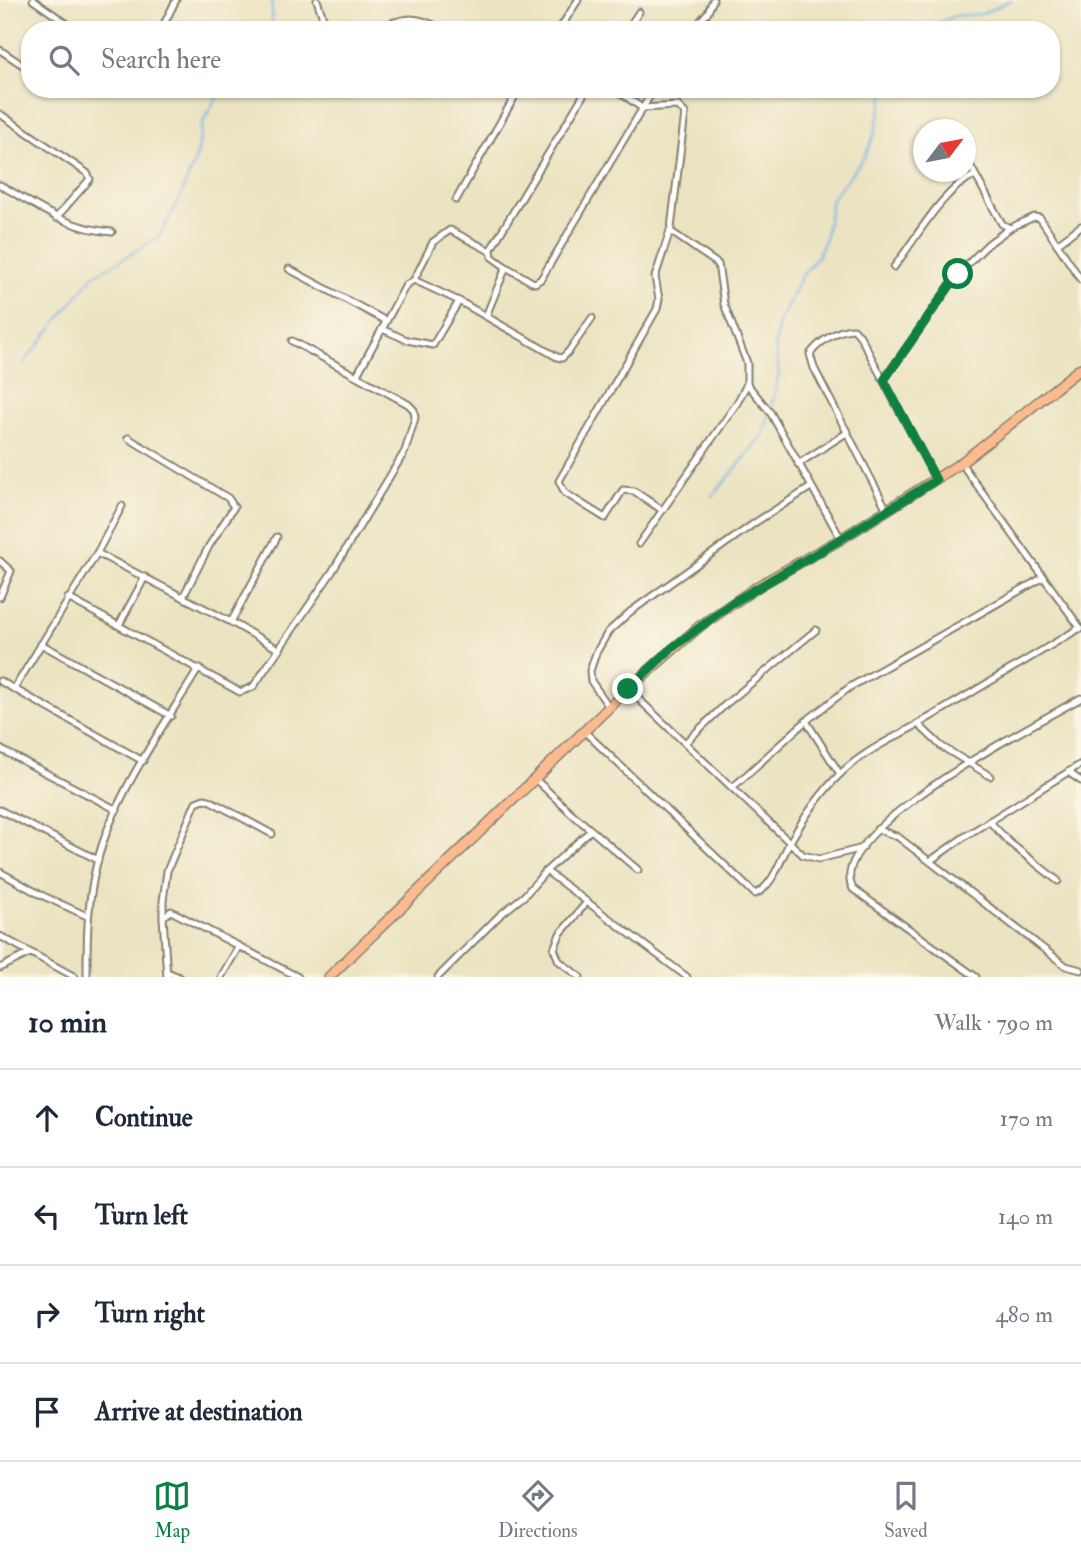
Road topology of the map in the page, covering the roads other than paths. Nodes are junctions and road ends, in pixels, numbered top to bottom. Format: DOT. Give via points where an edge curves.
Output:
graph roads {
  1 [pos="33,0"];
  2 [pos="176,0"];
  3 [pos="317,0"];
  4 [pos="578,0"];
  5 [pos="713,0"];
  6 [pos="639,12"];
  7 [pos="63,21"];
  8 [pos="166,21"];
  9 [pos="324,21"];
  10 [pos="394,21"];
  11 [pos="426,21"];
  12 [pos="565,21"];
  13 [pos="633,21"];
  14 [pos="700,21"];
  15 [pos="0,51"];
  16 [pos="21,64"];
  17 [pos="514,98"];
  18 [pos="581,98"];
  19 [pos="628,98"];
  20 [pos="648,98"];
  21 [pos="642,108"];
  22 [pos="0,114"];
  23 [pos="976,177"];
  24 [pos="960,182"];
  25 [pos="0,185"];
  26 [pos="456,200"];
  27 [pos="56,218"];
  28 [pos="1081,226"];
  29 [pos="1010,228"];
  30 [pos="670,231"];
  31 [pos="112,232"];
  32 [pos="1057,244"];
  33 [pos="491,251"];
  34 [pos="506,267"];
  35 [pos="894,267"];
  36 [pos="289,269"];
  37 [pos="414,280"];
  38 [pos="1081,280"];
  39 [pos="458,301"];
  40 [pos="486,316"];
  41 [pos="592,318"];
  42 [pos="386,321"];
  43 [pos="382,329"];
  44 [pos="292,341"];
  45 [pos="1081,368"];
  46 [pos="357,374"];
  47 [pos="884,380"];
  48 [pos="747,384"];
  49 [pos="848,432"];
  50 [pos="128,438"];
  51 [pos="961,463"];
  52 [pos="798,464"];
  53 [pos="936,480"];
  54 [pos="811,487"];
  55 [pos="122,506"];
  56 [pos="663,510"];
  57 [pos="887,510"];
  58 [pos="277,537"];
  59 [pos="841,539"];
  60 [pos="639,544"];
  61 [pos="97,553"];
  62 [pos="0,561"];
  63 [pos="145,577"];
  64 [pos="1044,577"];
  65 [pos="0,597"];
  66 [pos="183,597"];
  67 [pos="68,598"];
  68 [pos="231,622"];
  69 [pos="119,625"];
  70 [pos="1081,628"];
  71 [pos="816,630"];
  72 [pos="41,644"];
  73 [pos="280,649"];
  74 [pos="200,668"];
  75 [pos="0,681"];
  76 [pos="14,689"];
  77 [pos="628,689"];
  78 [pos="1081,698"];
  79 [pos="609,706"];
  80 [pos="171,716"];
  81 [pos="806,722"];
  82 [pos="918,724"];
  83 [pos="584,731"];
  84 [pos="685,742"];
  85 [pos="0,749"];
  86 [pos="143,761"];
  87 [pos="968,762"];
  88 [pos="1081,764"];
  89 [pos="1068,772"];
  90 [pos="840,774"];
  91 [pos="990,776"];
  92 [pos="534,778"];
  93 [pos="1081,781"];
  94 [pos="732,788"];
  95 [pos="0,810"];
  96 [pos="117,810"];
  97 [pos="989,821"];
  98 [pos="877,829"];
  99 [pos="591,830"];
  100 [pos="272,834"];
  101 [pos="790,842"];
  102 [pos="863,848"];
  103 [pos="99,860"];
  104 [pos="930,861"];
  105 [pos="638,870"];
  106 [pos="546,871"];
  107 [pos="0,872"];
  108 [pos="1058,881"];
  109 [pos="587,902"];
  110 [pos="87,916"];
  111 [pos="163,917"];
  112 [pos="0,936"];
  113 [pos="239,946"];
  114 [pos="30,953"];
  115 [pos="0,968"];
  116 [pos="1081,970"];
  117 [pos="63,974"];
  118 [pos="167,974"];
  119 [pos="75,977"];
  120 [pos="87,977"];
  121 [pos="179,977"];
  122 [pos="221,977"];
  123 [pos="298,977"];
  124 [pos="330,977"];
  125 [pos="438,977"];
  126 [pos="580,977"];
  127 [pos="687,977"];
  128 [pos="976,977"];
  1 -- 7 [label="street"];
  2 -- 8 [label="street"];
  3 -- 9 [label="street"];
  4 -- 12 [label="street"];
  5 -- 14 [label="street"];
  6 -- 13 [label="street"];
  10 -- 11 [label="street"];
  15 -- 16 [label="street"];
  17 -- 26 [label="street"];
  18 -- 33 [label="street"];
  19 -- 21 [label="street"];
  20 -- 21 [label="street"];
  21 -- 30 [label="street" via="678,106 685,113"];
  21 -- 34 [label="street" via="541,279 532,282"];
  22 -- 27 [label="street" via="87,173 90,179"];
  23 -- 29 [label="street" via="996,215"];
  24 -- 35 [label="street"];
  25 -- 27 [label="street"];
  27 -- 31 [label="street"];
  28 -- 32 [label="street"];
  29 -- 32 [label="street" via="1040,218"];
  29 -- 47 [label="street" via="958,274"];
  30 -- 48 [label="street" via="718,264 724,304 747,363"];
  30 -- 56 [label="street" via="655,277 657,309 559,481 565,493 605,518 622,490 634,491"];
  32 -- 38 [label="street"];
  33 -- 34 [label="street"];
  33 -- 37 [label="street" via="450,230 433,242"];
  34 -- 40 [label="street"];
  36 -- 42 [label="street"];
  37 -- 39 [label="street"];
  37 -- 42 [label="street" via="406,285"];
  39 -- 40 [label="street"];
  39 -- 43 [label="street" via="433,345"];
  40 -- 41 [label="street" via="557,358 569,352"];
  42 -- 43 [label="street"];
  43 -- 46 [label="street"];
  44 -- 46 [label="street"];
  45 -- 51 [label="main road"];
  46 -- 73 [label="street" via="408,404 415,418 405,451 380,496"];
  47 -- 49 [label="street" via="855,329 844,329 810,354"];
  47 -- 53 [label="street"];
  48 -- 52 [label="street" via="770,412"];
  48 -- 56 [label="street"];
  49 -- 52 [label="street"];
  49 -- 57 [label="street"];
  50 -- 66 [label="street" via="233,504"];
  51 -- 53 [label="main road"];
  51 -- 64 [label="street"];
  52 -- 54 [label="street"];
  53 -- 57 [label="main road"];
  54 -- 59 [label="street"];
  54 -- 79 [label="street" via="608,632 590,671 591,681"];
  55 -- 61 [label="street"];
  56 -- 60 [label="street"];
  57 -- 59 [label="main road"];
  58 -- 68 [label="street"];
  59 -- 77 [label="main road" via="732,603 672,648"];
  61 -- 63 [label="street"];
  61 -- 67 [label="street"];
  62 -- 65 [label="street" via="11,571"];
  63 -- 66 [label="street"];
  63 -- 69 [label="street"];
  64 -- 70 [label="street"];
  64 -- 81 [label="street" via="850,687"];
  66 -- 68 [label="street"];
  67 -- 69 [label="street"];
  67 -- 72 [label="street"];
  68 -- 73 [label="street"];
  69 -- 74 [label="street"];
  70 -- 82 [label="street"];
  71 -- 84 [label="street"];
  72 -- 76 [label="street"];
  72 -- 80 [label="street"];
  73 -- 74 [label="street" via="246,691 223,684"];
  74 -- 80 [label="street"];
  75 -- 76 [label="street"];
  76 -- 86 [label="street"];
  77 -- 79 [label="main road"];
  77 -- 84 [label="street"];
  78 -- 87 [label="street"];
  79 -- 83 [label="main road"];
  80 -- 86 [label="street"];
  81 -- 90 [label="street"];
  81 -- 94 [label="street"];
  82 -- 87 [label="street" via="941,746"];
  82 -- 90 [label="street" via="880,744"];
  83 -- 92 [label="main road"];
  83 -- 101 [label="street" via="755,894 772,876"];
  84 -- 94 [label="street"];
  85 -- 96 [label="street"];
  86 -- 96 [label="street"];
  87 -- 91 [label="street"];
  87 -- 98 [label="street"];
  88 -- 89 [label="street"];
  89 -- 93 [label="street"];
  89 -- 97 [label="street"];
  90 -- 101 [label="street"];
  92 -- 99 [label="street"];
  92 -- 124 [label="main road"];
  94 -- 101 [label="street"];
  95 -- 103 [label="street"];
  96 -- 103 [label="street"];
  97 -- 104 [label="street"];
  97 -- 108 [label="street"];
  98 -- 102 [label="street"];
  98 -- 104 [label="street" via="898,837"];
  99 -- 105 [label="street"];
  99 -- 106 [label="street"];
  100 -- 111 [label="street" via="209,800 197,802 167,871"];
  101 -- 102 [label="street" via="811,859"];
  102 -- 128 [label="street" via="848,873 853,889"];
  103 -- 110 [label="street"];
  104 -- 116 [label="street" via="1066,966"];
  106 -- 109 [label="street"];
  106 -- 125 [label="street"];
  107 -- 110 [label="street"];
  109 -- 126 [label="street" via="560,934 554,949 559,961"];
  109 -- 127 [label="street"];
  110 -- 120 [label="street"];
  111 -- 113 [label="street" via="174,912"];
  111 -- 118 [label="street"];
  112 -- 114 [label="street"];
  113 -- 122 [label="street"];
  113 -- 123 [label="street"];
  114 -- 115 [label="street"];
  114 -- 117 [label="street"];
  117 -- 119 [label="street"];
  118 -- 121 [label="street"];
}
